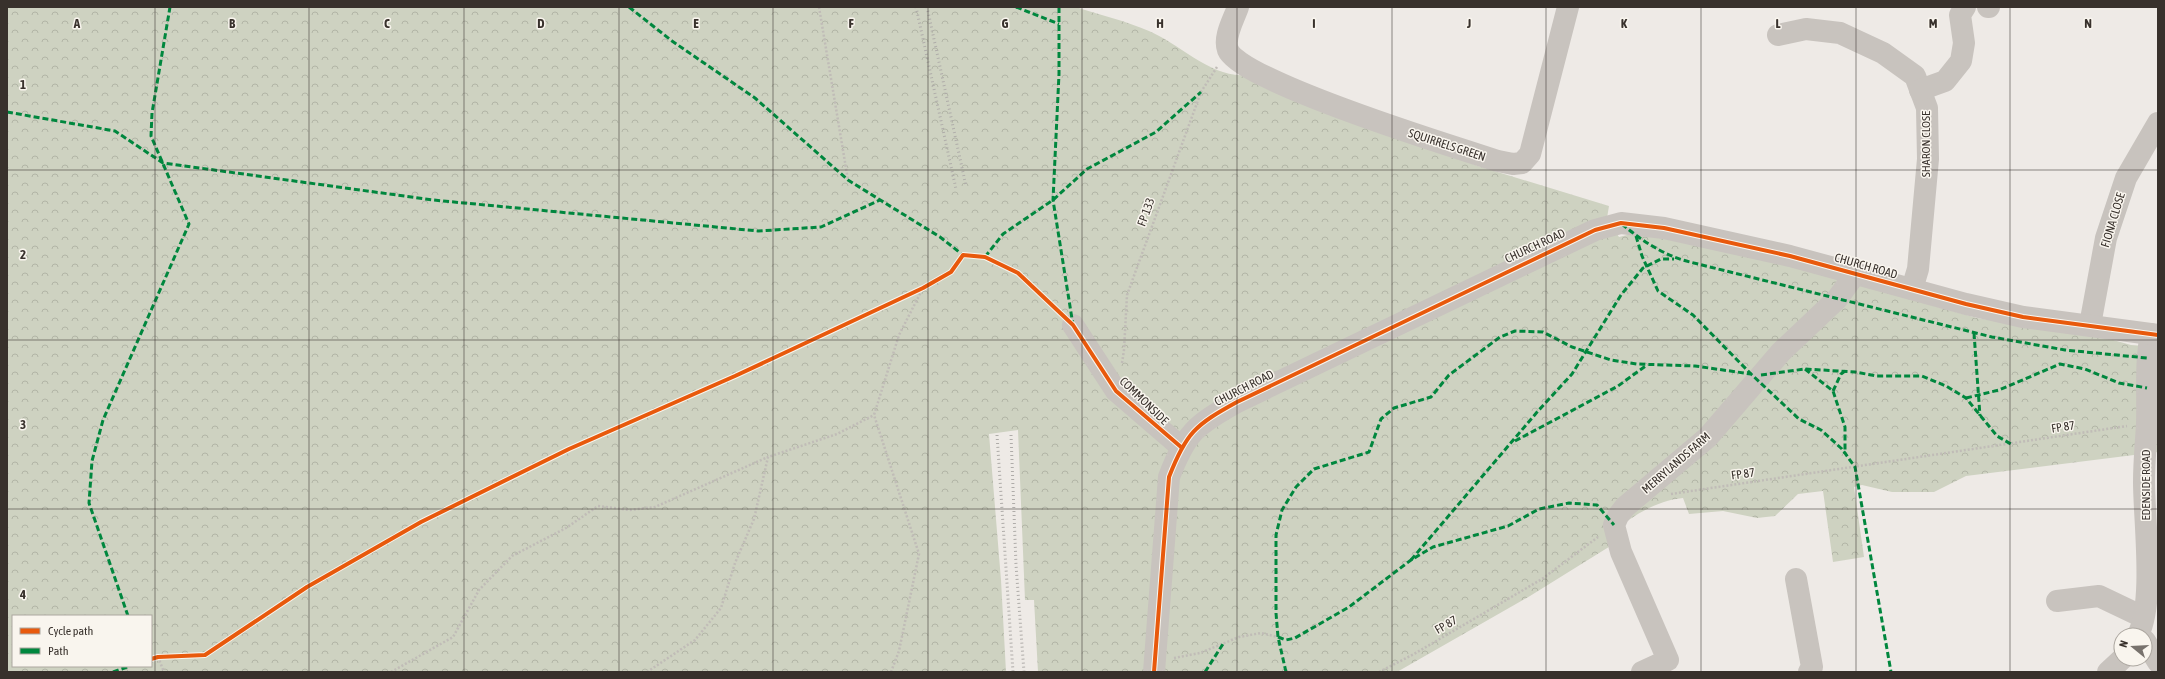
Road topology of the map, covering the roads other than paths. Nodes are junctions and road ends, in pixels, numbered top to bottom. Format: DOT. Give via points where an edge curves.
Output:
graph roads {
  1 [pos="1238,7"];
  2 [pos="1568,7"];
  3 [pos="1964,7"];
  4 [pos="1778,35"];
  5 [pos="1920,90"];
  6 [pos="2158,123"];
  7 [pos="1856,273"];
  8 [pos="1912,289"];
  9 [pos="1073,325"];
  10 [pos="2090,325"];
  11 [pos="2155,334"];
  12 [pos="1181,447"];
  13 [pos="1796,579"];
  14 [pos="2057,601"];
  15 [pos="2144,623"];
  16 [pos="1155,662"];
  17 [pos="2158,662"];
  18 [pos="1642,672"];
  19 [pos="1809,672"];
  1 -- 2 [label="street, SQUIRRELS GREEN" via="1227,42 1228,50 1239,64 1353,113 1513,164 1522,162 1530,154"];
  3 -- 5 [label="street" via="1960,15 1964,43 1961,61 1945,81"];
  4 -- 5 [label="street, SHARON CLOSE" via="1806,29 1840,34 1883,53 1915,76"];
  5 -- 8 [label="street, SHARON CLOSE" via="1927,108 1928,159 1918,268"];
  6 -- 10 [label="street, FIONA CLOSE" via="2126,178 2106,238"];
  7 -- 8 [label="street, CHURCH ROAD"];
  7 -- 12 [label="street, CHURCH ROAD" via="1664,228 1621,224 1595,230 1237,402 1206,419"];
  7 -- 18 [label="street, MERRYLANDS FARM" via="1837,299 1781,352 1708,437 1625,507 1618,516 1614,525 1620,552 1668,660"];
  8 -- 10 [label="street, CHURCH ROAD" via="2023,317"];
  9 -- 12 [label="street, COMMONSIDE" via="1116,391"];
  10 -- 11 [label="street, CHURCH ROAD"];
  11 -- 15 [label="street, EDENSIDE ROAD" via="2146,358"];
  12 -- 16 [label="street, CHURCH ROAD" via="1169,478"];
  13 -- 19 [label="street" via="1812,667"];
  14 -- 15 [label="street" via="2099,596"];
  15 -- 17 [label="street"];
}
